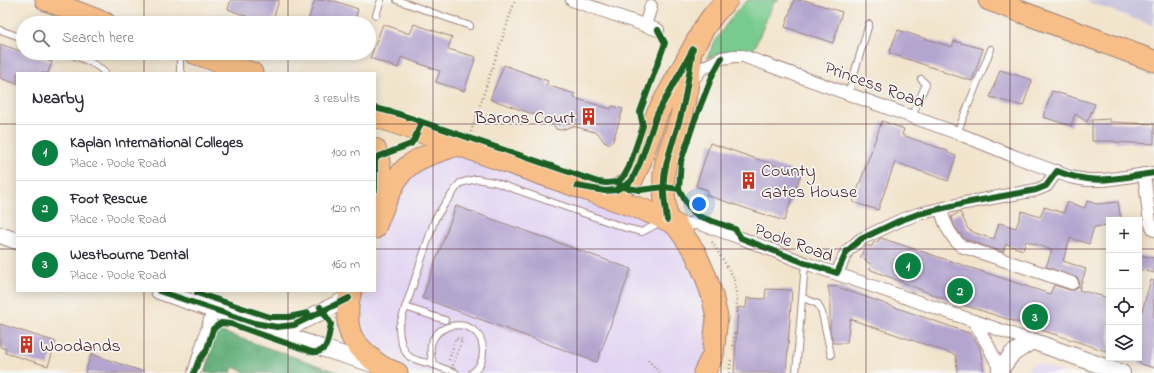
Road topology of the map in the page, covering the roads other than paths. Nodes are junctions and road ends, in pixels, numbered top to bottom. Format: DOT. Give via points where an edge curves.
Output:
graph roads {
  1 [pos="46,0"];
  2 [pos="381,0"];
  3 [pos="397,0"];
  4 [pos="572,0"];
  5 [pos="727,0"];
  6 [pos="989,0"];
  7 [pos="651,6"];
  8 [pos="376,14"];
  9 [pos="87,16"];
  10 [pos="869,24"];
  11 [pos="470,26"];
  12 [pos="644,26"];
  13 [pos="0,30"];
  14 [pos="658,30"];
  15 [pos="16,36"];
  16 [pos="693,49"];
  17 [pos="991,49"];
  18 [pos="87,60"];
  19 [pos="180,60"];
  20 [pos="214,60"];
  21 [pos="1154,61"];
  22 [pos="104,72"];
  23 [pos="180,72"];
  24 [pos="249,72"];
  25 [pos="921,79"];
  26 [pos="688,87"];
  27 [pos="848,94"];
  28 [pos="376,116"];
  29 [pos="912,116"];
  30 [pos="957,133"];
  31 [pos="461,146"];
  32 [pos="376,151"];
  33 [pos="1057,171"];
  34 [pos="1149,174"];
  35 [pos="577,186"];
  36 [pos="941,209"];
  37 [pos="671,223"];
  38 [pos="376,225"];
  39 [pos="1154,230"];
  40 [pos="0,235"];
  41 [pos="16,241"];
  42 [pos="805,263"];
  43 [pos="837,273"];
  44 [pos="1072,283"];
  45 [pos="162,292"];
  46 [pos="350,294"];
  47 [pos="803,298"];
  48 [pos="405,307"];
  49 [pos="212,310"];
  50 [pos="445,320"];
  51 [pos="974,321"];
  52 [pos="254,323"];
  53 [pos="1032,341"];
  54 [pos="831,355"];
  55 [pos="434,365"];
  56 [pos="710,367"];
  57 [pos="389,370"];
  58 [pos="448,371"];
  59 [pos="1000,371"];
  60 [pos="194,373"];
  61 [pos="456,373"];
  62 [pos="472,373"];
  63 [pos="796,373"];
  64 [pos="1122,373"];
  1 -- 9 [label="highway"];
  2 -- 8 [label="lane"];
  3 -- 11 [label="lane"];
  4 -- 12 [label="street"];
  5 -- 16 [label="highway" via="704,28"];
  6 -- 21 [label="highway"];
  7 -- 12 [label="street"];
  10 -- 27 [label="lane"];
  12 -- 14 [label="street"];
  13 -- 15 [label="lane"];
  16 -- 26 [label="highway"];
  16 -- 35 [label="highway" via="657,114 636,173 629,183 616,190 605,191"];
  17 -- 30 [label="lane"];
  18 -- 22 [label="lane"];
  19 -- 23 [label="lane"];
  20 -- 24 [label="highway"];
  25 -- 29 [label="lane" via="926,84"];
  26 -- 27 [label="street, Princess Road" via="701,70 722,58 744,56"];
  26 -- 37 [label="highway" via="664,172 664,195"];
  27 -- 29 [label="street, Princess Road"];
  28 -- 31 [label="highway"];
  29 -- 30 [label="street, Princess Road"];
  30 -- 33 [label="street, Princess Road"];
  31 -- 35 [label="highway"];
  31 -- 38 [label="highway" via="435,152 406,168 397,178"];
  32 -- 38 [label="highway" via="380,190"];
  33 -- 34 [label="street, Princess Road" via="1070,177 1087,180"];
  33 -- 36 [label="street" via="1046,186 1036,190"];
  34 -- 39 [label="street" via="1150,223"];
  35 -- 37 [label="highway" via="644,210"];
  36 -- 43 [label="street" via="899,221 861,239 847,251"];
  36 -- 44 [label="street" via="944,221 961,246"];
  37 -- 42 [label="street, Poole Road" via="698,223"];
  37 -- 48 [label="lane" via="642,232 494,182 476,179 460,183 435,219"];
  37 -- 56 [label="highway" via="696,252 712,296 717,317"];
  40 -- 41 [label="street"];
  42 -- 43 [label="street, Poole Road"];
  42 -- 47 [label="lane"];
  43 -- 51 [label="street, Poole Road"];
  45 -- 49 [label="street"];
  46 -- 52 [label="street" via="294,325 277,327"];
  46 -- 57 [label="highway" via="348,318 352,337 362,350"];
  47 -- 54 [label="lane" via="818,304"];
  47 -- 63 [label="lane"];
  48 -- 50 [label="lane"];
  48 -- 55 [label="lane" via="399,327 403,346 410,357"];
  49 -- 52 [label="street"];
  49 -- 60 [label="street"];
  51 -- 53 [label="street, Poole Road"];
  51 -- 59 [label="street"];
  52 -- 57 [label="street"];
  53 -- 59 [label="street" via="1012,354"];
  53 -- 64 [label="street, Poole Road"];
  55 -- 58 [label="lane"];
  55 -- 62 [label="lane" via="430,350 436,335 448,326 458,324 475,331 484,347 480,365"];
  58 -- 61 [label="lane"];
}
